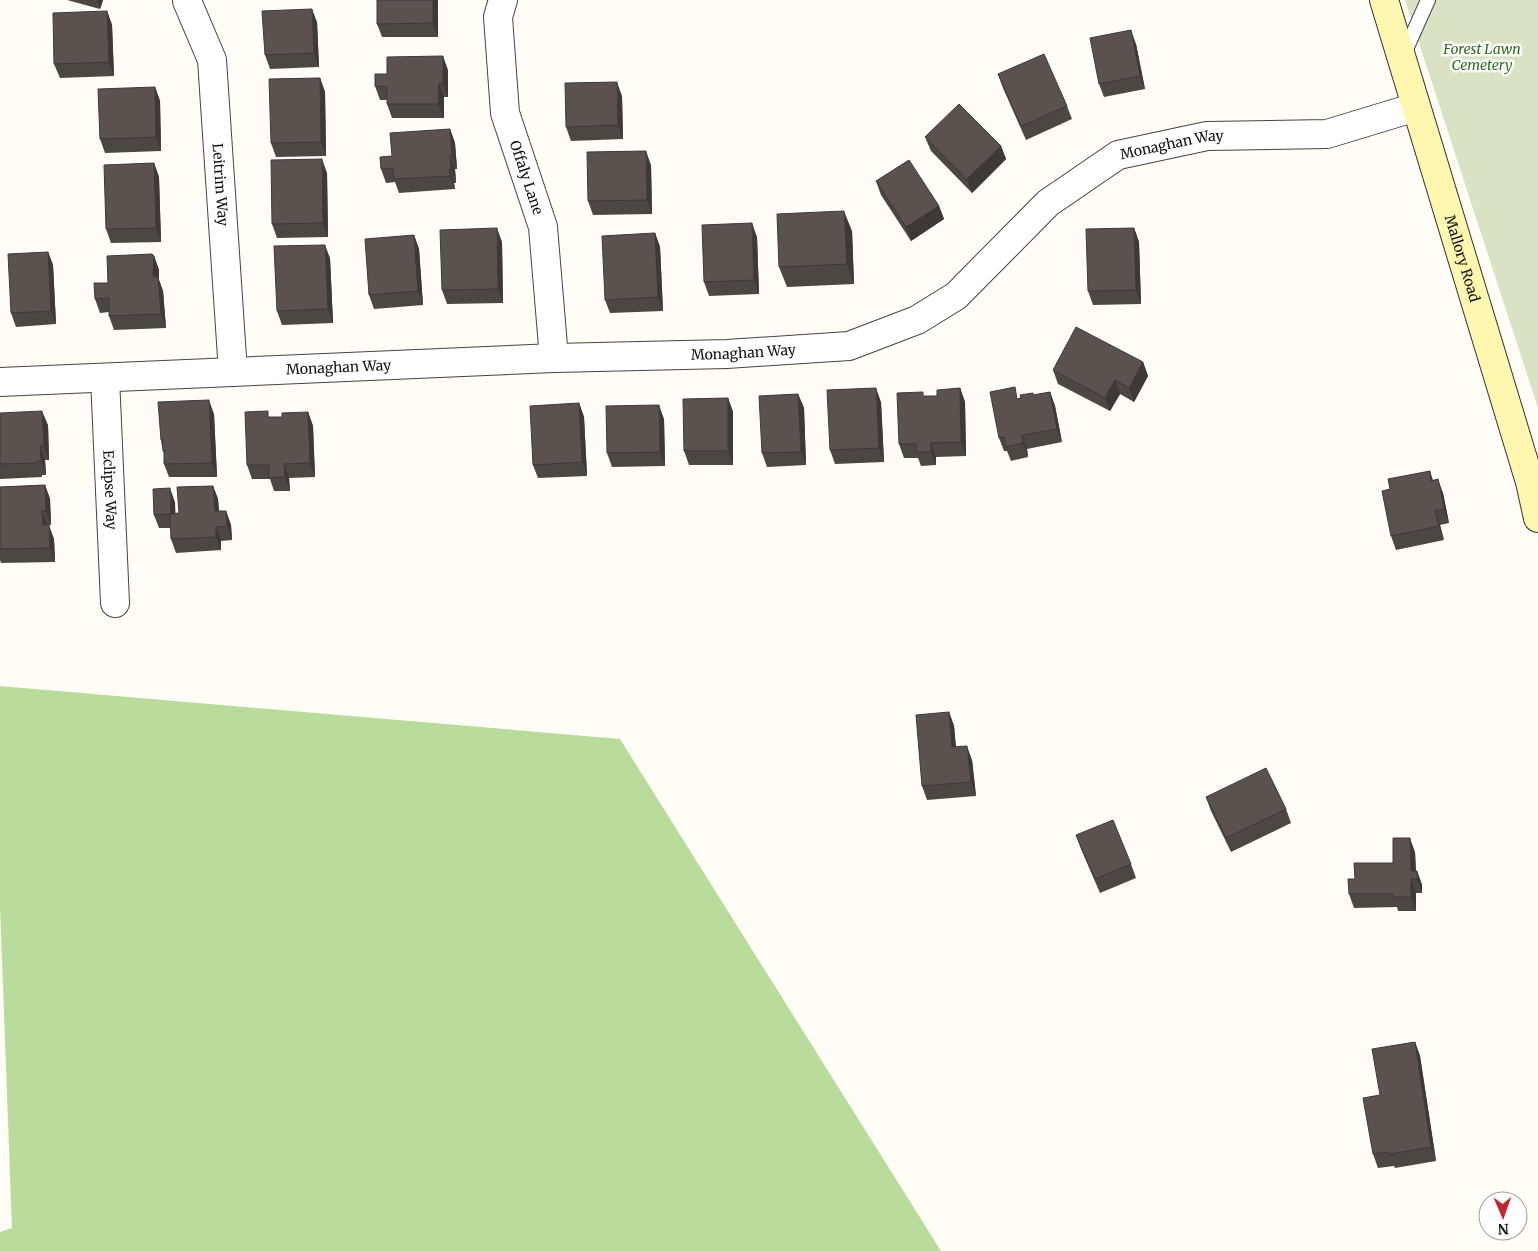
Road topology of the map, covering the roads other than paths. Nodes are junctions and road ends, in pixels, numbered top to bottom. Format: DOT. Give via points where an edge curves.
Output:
graph roads {
  1 [pos="503,0"];
  2 [pos="1384,0"];
  3 [pos="1428,0"];
  4 [pos="187,1"];
  5 [pos="1401,59"];
  6 [pos="1416,107"];
  7 [pos="554,358"];
  8 [pos="233,372"];
  9 [pos="106,378"];
  10 [pos="0,382"];
  11 [pos="1538,518"];
  12 [pos="115,603"];
  1 -- 7 [label="street, Offaly Lane" via="498,17 505,113 543,227"];
  2 -- 5 [label="street, Mallory Road"];
  3 -- 5 [label="lane"];
  4 -- 8 [label="street, Leitrim Way" via="212,60"];
  5 -- 6 [label="street, Mallory Road"];
  6 -- 7 [label="street, Monaghan Way" via="1327,134 1207,136 1118,155 1048,203 956,296 916,320 849,346 727,354"];
  6 -- 11 [label="street, Mallory Road" via="1530,482"];
  7 -- 8 [label="street, Monaghan Way"];
  8 -- 9 [label="street, Monaghan Way"];
  9 -- 10 [label="street, Monaghan Way"];
  9 -- 12 [label="street, Eclipse Way"];
}
